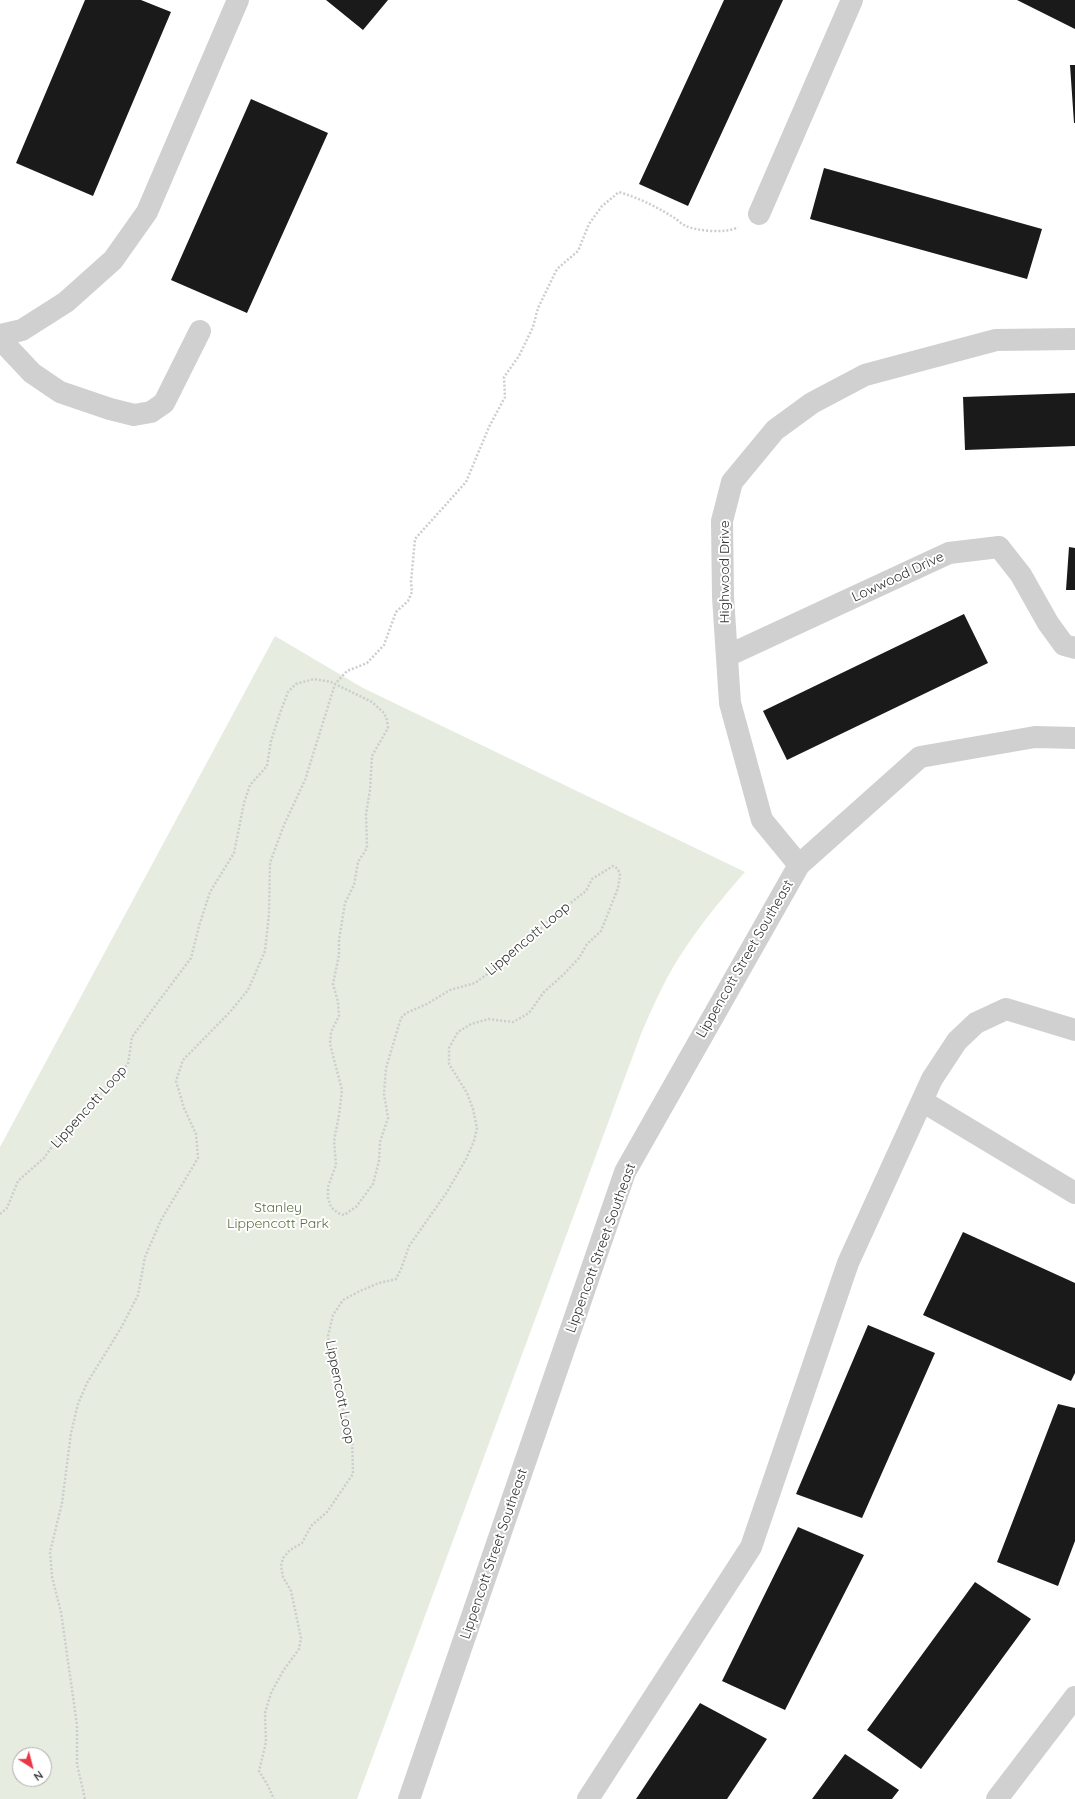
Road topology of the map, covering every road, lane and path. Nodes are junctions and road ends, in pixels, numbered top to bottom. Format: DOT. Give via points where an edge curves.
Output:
graph roads {
  1 [pos="238,0"];
  2 [pos="852,0"];
  3 [pos="759,214"];
  4 [pos="200,331"];
  5 [pos="0,335"];
  6 [pos="0,339"];
  7 [pos="1075,339"];
  8 [pos="1075,648"];
  9 [pos="727,656"];
  10 [pos="335,684"];
  11 [pos="1075,738"];
  12 [pos="799,865"];
  13 [pos="1075,1030"];
  14 [pos="922,1101"];
  15 [pos="1075,1193"];
  16 [pos="0,1214"];
  17 [pos="1075,1697"];
  18 [pos="85,1799"];
  19 [pos="274,1799"];
  20 [pos="409,1799"];
  21 [pos="588,1799"];
  22 [pos="997,1799"];
  1 -- 5 [label="street" via="147,212 113,260 66,302 22,330"];
  2 -- 3 [label="street"];
  3 -- 10 [label="path" via="734,229 717,232 686,226 638,197 619,192 602,206 589,224 578,251 557,269 519,356 504,377 505,397 489,427 466,482 415,539 412,592 408,601 396,612 384,645 367,663 347,671"];
  4 -- 6 [label="street" via="164,403 151,412 134,415 60,392 32,373"];
  7 -- 9 [label="street, Highwood Drive" via="996,340 865,376 812,403 775,430 732,482 722,522"];
  8 -- 9 [label="street, Lowwood Drive" via="1064,645 1048,623 1021,575 999,547 949,553"];
  9 -- 12 [label="street, Highwood Drive" via="730,703 762,820"];
  10 -- 16 [label="path, Lippencott Loop" via="304,681 296,684 288,692 267,766 250,784 234,853 210,892 191,958 132,1037 128,1064 88,1110 65,1128 44,1158 18,1181 7,1208"];
  10 -- 18 [label="path" via="305,780 270,863 265,952 248,990 183,1060 176,1081 184,1108 196,1134 198,1158 161,1220 145,1256 138,1295 87,1383 78,1404 73,1426 62,1503 50,1552 52,1577 61,1612 72,1684 77,1725 77,1764"];
  10 -- 19 [label="path, Lippencott Loop" via="372,702 388,720 388,728 372,756 366,814 367,848 358,862 354,885 345,903 333,984 339,1016 331,1032 330,1044 342,1090 334,1141 336,1165 328,1187 328,1198 331,1207 338,1213 344,1215 356,1207 373,1184 379,1161 380,1142 388,1118 384,1094 386,1068 401,1018 450,990 475,983 497,968 525,945 551,918 586,891 592,879 604,871 613,866 618,869 620,875 618,888 601,931 587,944 569,969 544,992 529,1013 513,1022 489,1019 471,1024 458,1032 449,1048 449,1064 467,1093 477,1128 466,1159 410,1246 396,1278 372,1285 343,1300 333,1315 328,1336 340,1396 352,1435 353,1474 327,1512 312,1526 302,1543 283,1558 280,1566 291,1590 301,1638 299,1649 271,1693 265,1713 266,1742 259,1771"];
  11 -- 12 [label="street, Lippencott Street Southeast" via="1035,737 920,757"];
  12 -- 20 [label="street, Lippencott Street Southeast" via="625,1172"];
  13 -- 14 [label="street" via="1006,1010 976,1022 957,1041 932,1079"];
  14 -- 15 [label="street"];
  14 -- 21 [label="street" via="848,1264 751,1547"];
  17 -- 22 [label="street"];
}
